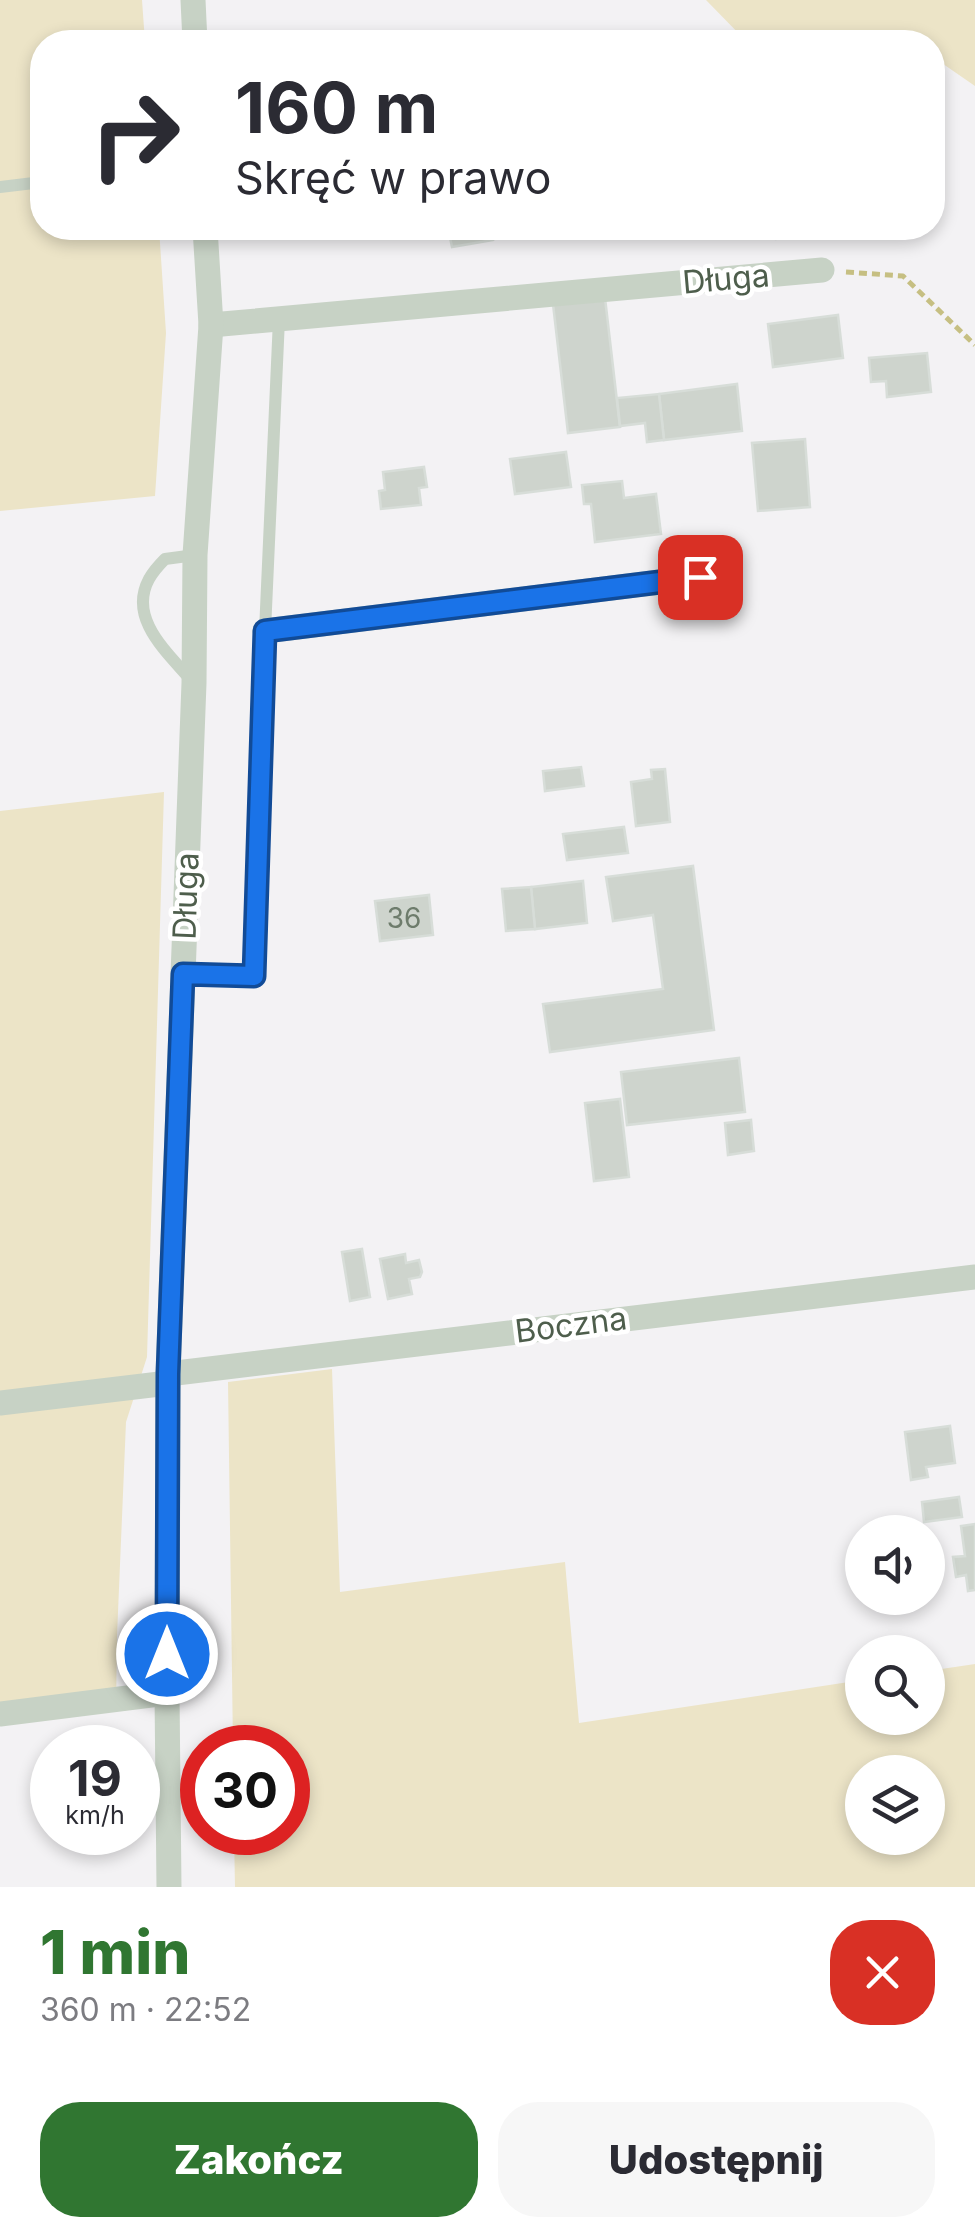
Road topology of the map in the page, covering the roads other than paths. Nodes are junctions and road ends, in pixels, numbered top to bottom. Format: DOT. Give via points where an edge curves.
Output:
graph roads {
  1 [pos="192,0"];
  2 [pos="194,30"];
  3 [pos="30,183"];
  4 [pos="0,186"];
  5 [pos="207,240"];
  6 [pos="822,270"];
  7 [pos="279,319"];
  8 [pos="211,325"];
  9 [pos="195,555"];
  10 [pos="700,577"];
  11 [pos="265,631"];
  12 [pos="194,683"];
  13 [pos="183,974"];
  14 [pos="975,1277"];
  15 [pos="168,1378"];
  16 [pos="0,1402"];
  17 [pos="167,1692"];
  18 [pos="0,1714"];
  19 [pos="169,1887"];
  1 -- 2 [label="street"];
  3 -- 4 [label="lane"];
  5 -- 8 [label="street, Długa"];
  6 -- 7 [label="street, Długa"];
  7 -- 8 [label="street, Długa"];
  7 -- 11 [label="lane"];
  8 -- 9 [label="street, Długa"];
  9 -- 12 [label="street, Długa"];
  9 -- 12 [label="lane" via="164,559 142,597 147,626"];
  10 -- 11 [label="street"];
  11 -- 13 [label="lane" via="254,976"];
  12 -- 13 [label="street, Długa"];
  13 -- 15 [label="street, Długa"];
  14 -- 15 [label="street, Boczna"];
  15 -- 16 [label="street, Boczna"];
  15 -- 17 [label="street, Długa"];
  17 -- 18 [label="street"];
  17 -- 19 [label="street, Długa"];
}
